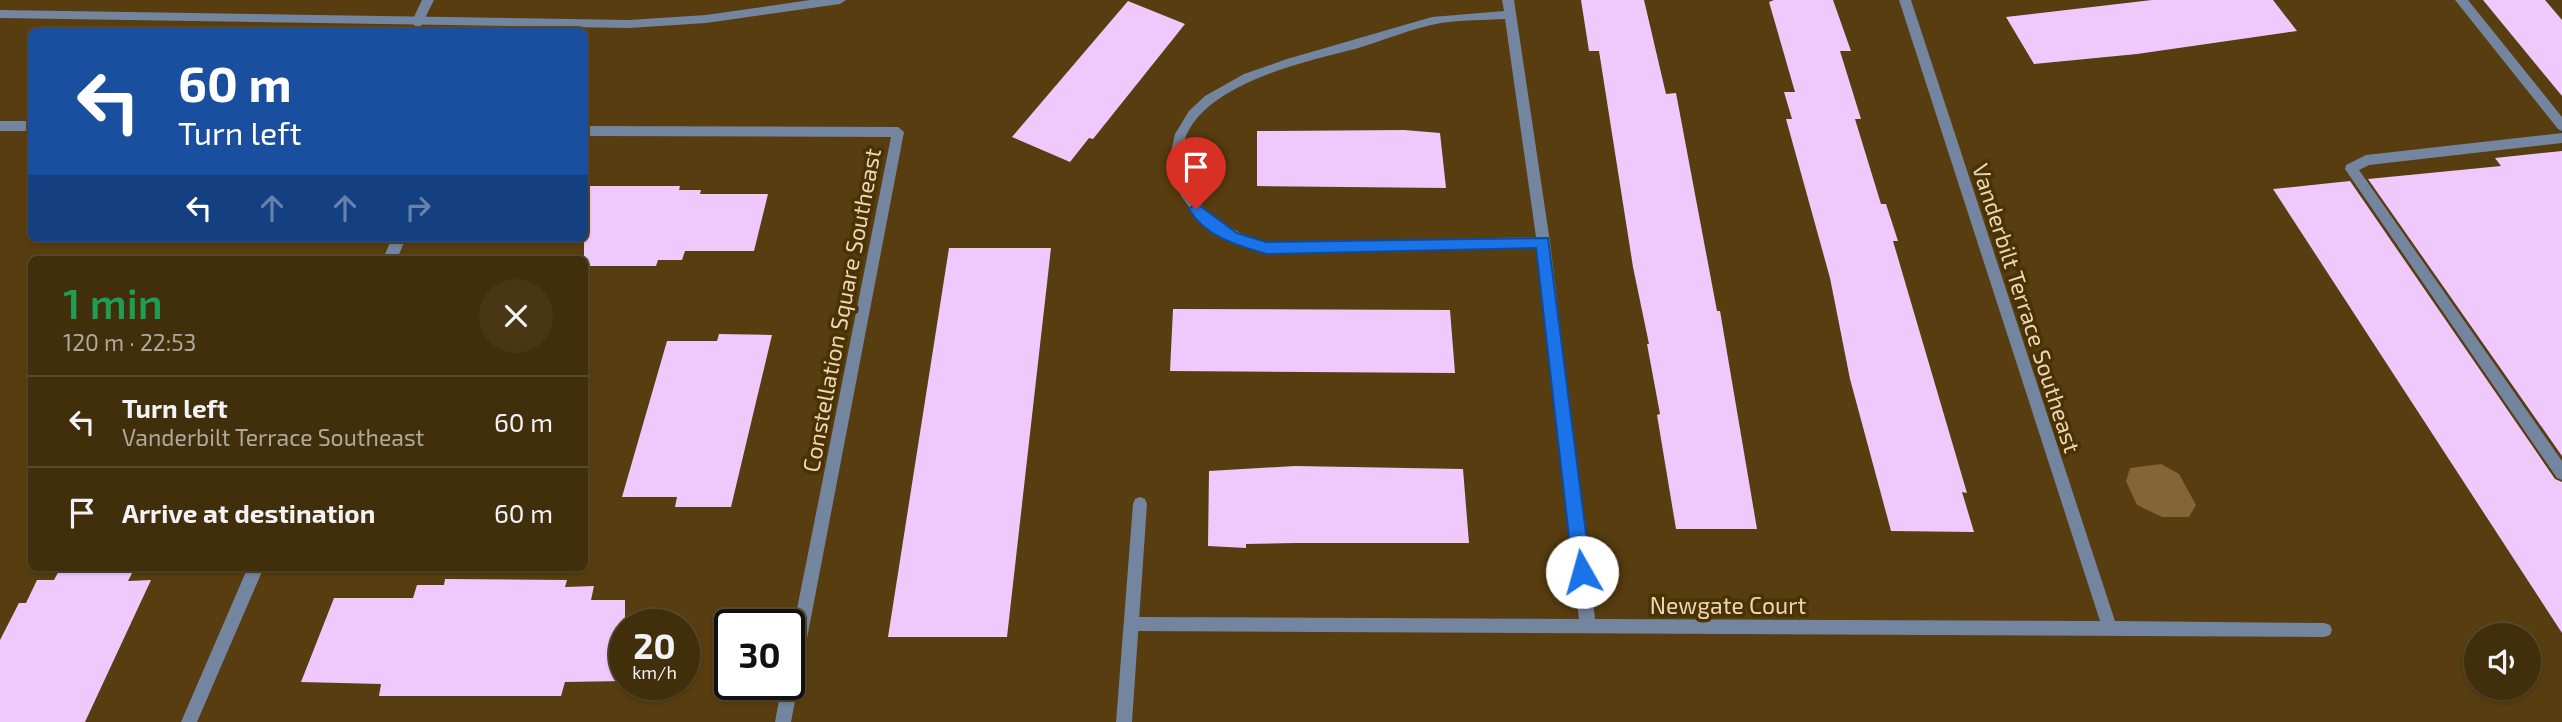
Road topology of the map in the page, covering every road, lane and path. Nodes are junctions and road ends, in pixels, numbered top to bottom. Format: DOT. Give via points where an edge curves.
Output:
graph roads {
  1 [pos="428,0"];
  2 [pos="840,0"];
  3 [pos="1905,0"];
  4 [pos="2461,0"];
  5 [pos="1509,7"];
  6 [pos="0,14"];
  7 [pos="415,27"];
  8 [pos="0,126"];
  9 [pos="28,126"];
  10 [pos="2562,126"];
  11 [pos="588,131"];
  12 [pos="2562,138"];
  13 [pos="1542,242"];
  14 [pos="2562,473"];
  15 [pos="1140,504"];
  16 [pos="254,571"];
  17 [pos="1133,624"];
  18 [pos="1588,627"];
  19 [pos="2110,629"];
  20 [pos="2324,630"];
  21 [pos="189,722"];
  22 [pos="783,722"];
  23 [pos="1124,722"];
  1 -- 7 [label="street"];
  2 -- 7 [label="street" via="706,19 629,24"];
  3 -- 19 [label="street, Vanderbilt Terrace Southeast"];
  4 -- 10 [label="street"];
  5 -- 13 [label="street"];
  5 -- 13 [label="street" via="1448,18 1254,74 1207,100 1187,121 1177,149 1177,174 1186,198 1206,220 1232,237 1266,248"];
  6 -- 7 [label="street"];
  8 -- 9 [label="street"];
  11 -- 22 [label="street, Constellation Square Southeast" via="898,132"];
  12 -- 14 [label="street" via="2366,160 2351,169"];
  13 -- 18 [label="street"];
  15 -- 17 [label="street"];
  16 -- 21 [label="street"];
  17 -- 18 [label="street, Newgate Court"];
  17 -- 23 [label="street"];
  18 -- 19 [label="street, Newgate Court"];
  19 -- 20 [label="street, Newgate Court"];
}
